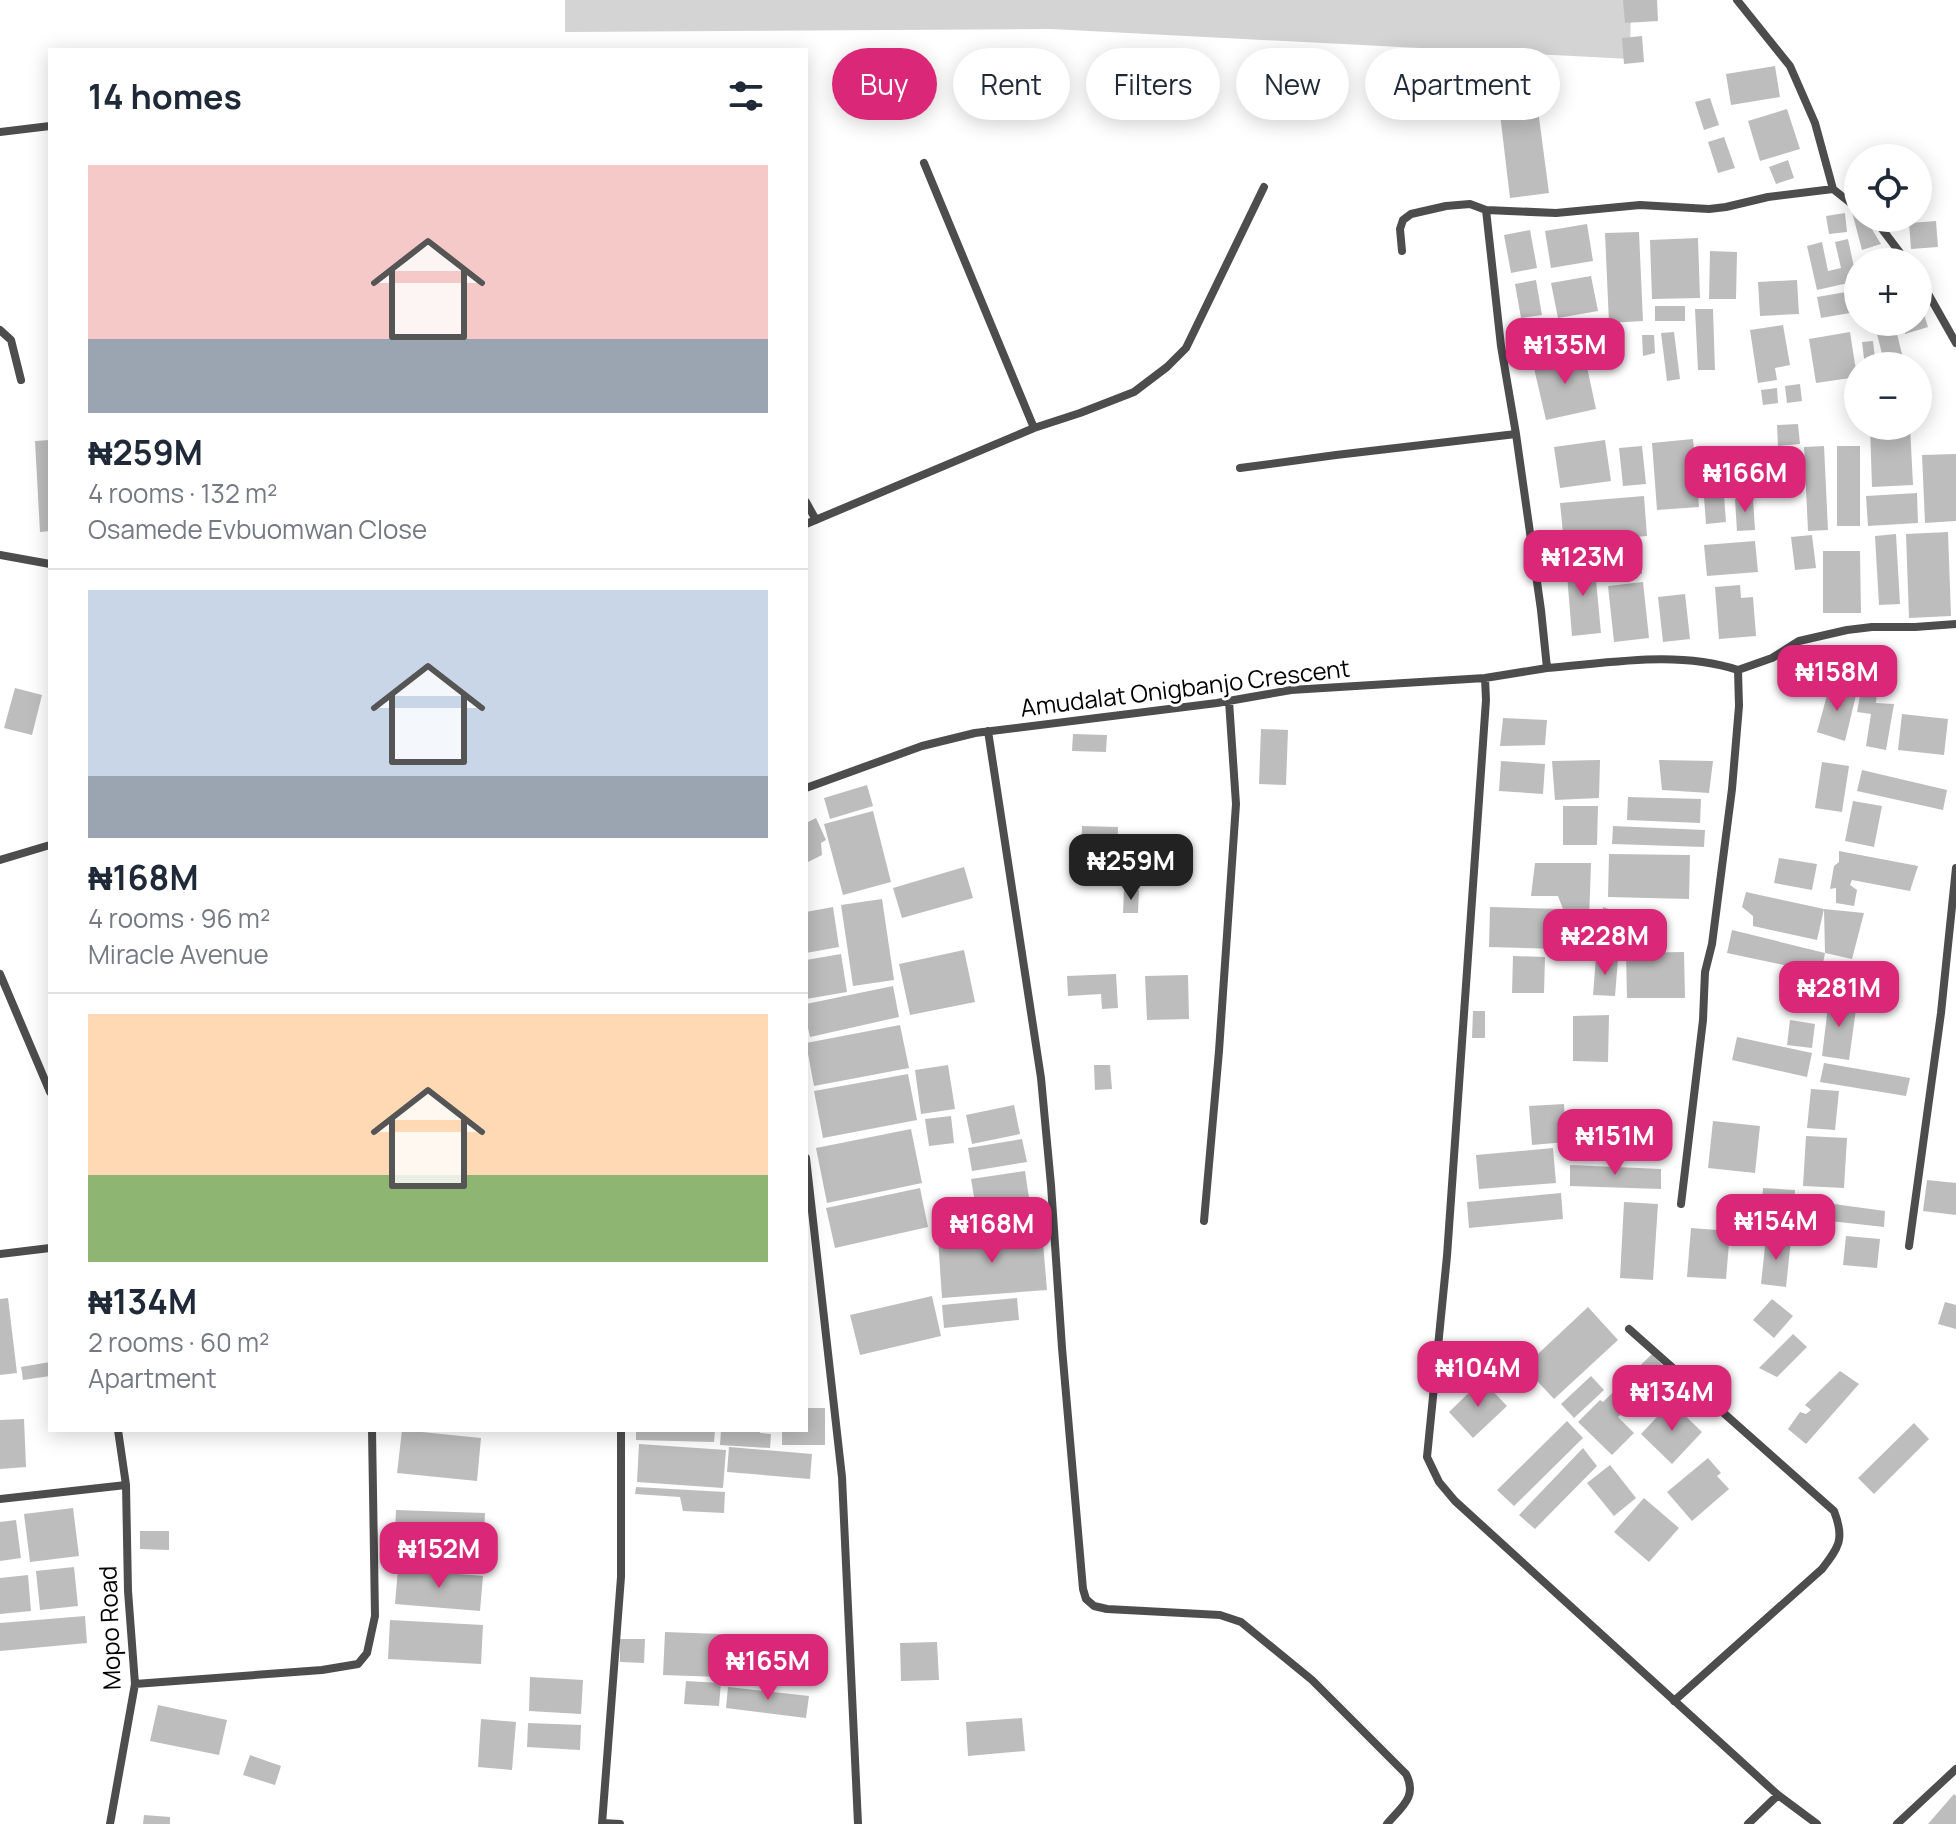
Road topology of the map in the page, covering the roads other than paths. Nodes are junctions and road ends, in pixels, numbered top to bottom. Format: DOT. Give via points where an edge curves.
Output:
graph roads {
  1 [pos="1737,0"];
  2 [pos="48,126"];
  3 [pos="0,132"];
  4 [pos="924,163"];
  5 [pos="1264,187"];
  6 [pos="1833,189"];
  7 [pos="1844,198"];
  8 [pos="1486,210"];
  9 [pos="1884,232"];
  10 [pos="1896,248"];
  11 [pos="1402,251"];
  12 [pos="1932,301"];
  13 [pos="0,330"];
  14 [pos="1956,343"];
  15 [pos="21,380"];
  16 [pos="1034,428"];
  17 [pos="1516,434"];
  18 [pos="1240,468"];
  19 [pos="808,506"];
  20 [pos="816,520"];
  21 [pos="808,523"];
  22 [pos="0,555"];
  23 [pos="48,564"];
  24 [pos="1956,624"];
  25 [pos="1547,668"];
  26 [pos="1738,670"];
  27 [pos="1485,678"];
  28 [pos="1229,701"];
  29 [pos="988,731"];
  30 [pos="808,787"];
  31 [pos="48,846"];
  32 [pos="0,860"];
  33 [pos="1956,868"];
  34 [pos="0,974"];
  35 [pos="48,1087"];
  36 [pos="808,1176"];
  37 [pos="1681,1204"];
  38 [pos="1204,1221"];
  39 [pos="1909,1246"];
  40 [pos="48,1248"];
  41 [pos="0,1254"];
  42 [pos="1629,1329"];
  43 [pos="118,1432"];
  44 [pos="372,1432"];
  45 [pos="621,1432"];
  46 [pos="126,1485"];
  47 [pos="0,1499"];
  48 [pos="135,1684"];
  49 [pos="1674,1701"];
  50 [pos="1956,1769"];
  51 [pos="1778,1795"];
  52 [pos="602,1823"];
  53 [pos="110,1824"];
  54 [pos="620,1824"];
  55 [pos="858,1824"];
  56 [pos="1387,1824"];
  57 [pos="1748,1824"];
  58 [pos="1817,1824"];
  59 [pos="1897,1824"];
  1 -- 6 [label="street" via="1790,66 1815,123"];
  2 -- 3 [label="street"];
  4 -- 16 [label="street"];
  5 -- 16 [label="street" via="1177,358 1134,392"];
  6 -- 7 [label="street"];
  6 -- 8 [label="street" via="1709,209 1640,205 1556,213"];
  8 -- 11 [label="street" via="1470,204 1411,214 1400,229"];
  8 -- 17 [label="street"];
  9 -- 10 [label="street"];
  12 -- 14 [label="street"];
  13 -- 15 [label="street" via="11,340"];
  16 -- 20 [label="street"];
  17 -- 18 [label="street"];
  17 -- 25 [label="street"];
  19 -- 20 [label="street"];
  20 -- 21 [label="street"];
  22 -- 23 [label="street"];
  24 -- 26 [label="street" via="1847,630 1799,641"];
  25 -- 26 [label="street, Amudalat Onigbanjo Crescent" via="1681,660"];
  25 -- 27 [label="street, Amudalat Onigbanjo Crescent"];
  26 -- 37 [label="street" via="1732,789 1705,972"];
  27 -- 28 [label="street, Amudalat Onigbanjo Crescent" via="1291,690"];
  27 -- 49 [label="street" via="1449,1241 1427,1457 1455,1501"];
  28 -- 29 [label="street, Amudalat Onigbanjo Crescent"];
  28 -- 38 [label="street" via="1236,804"];
  29 -- 30 [label="street, Amudalat Onigbanjo Crescent" via="922,746"];
  29 -- 56 [label="street" via="1041,1078 1086,1599 1107,1609 1220,1615 1241,1622 1312,1680 1406,1774 1409,1797"];
  31 -- 32 [label="street"];
  33 -- 39 [label="street"];
  34 -- 35 [label="street"];
  36 -- 55 [label="street" via="842,1477"];
  40 -- 41 [label="street"];
  42 -- 49 [label="street" via="1834,1511 1840,1525 1838,1548 1822,1569"];
  43 -- 46 [label="street, Mopo Road"];
  44 -- 48 [label="street" via="375,1616 367,1653 358,1664"];
  45 -- 52 [label="street" via="621,1577"];
  46 -- 47 [label="street"];
  46 -- 48 [label="street, Mopo Road"];
  48 -- 53 [label="street, Mopo Road"];
  49 -- 51 [label="street"];
  50 -- 59 [label="street"];
  51 -- 57 [label="street"];
  51 -- 58 [label="street"];
  52 -- 54 [label="street"];
}
